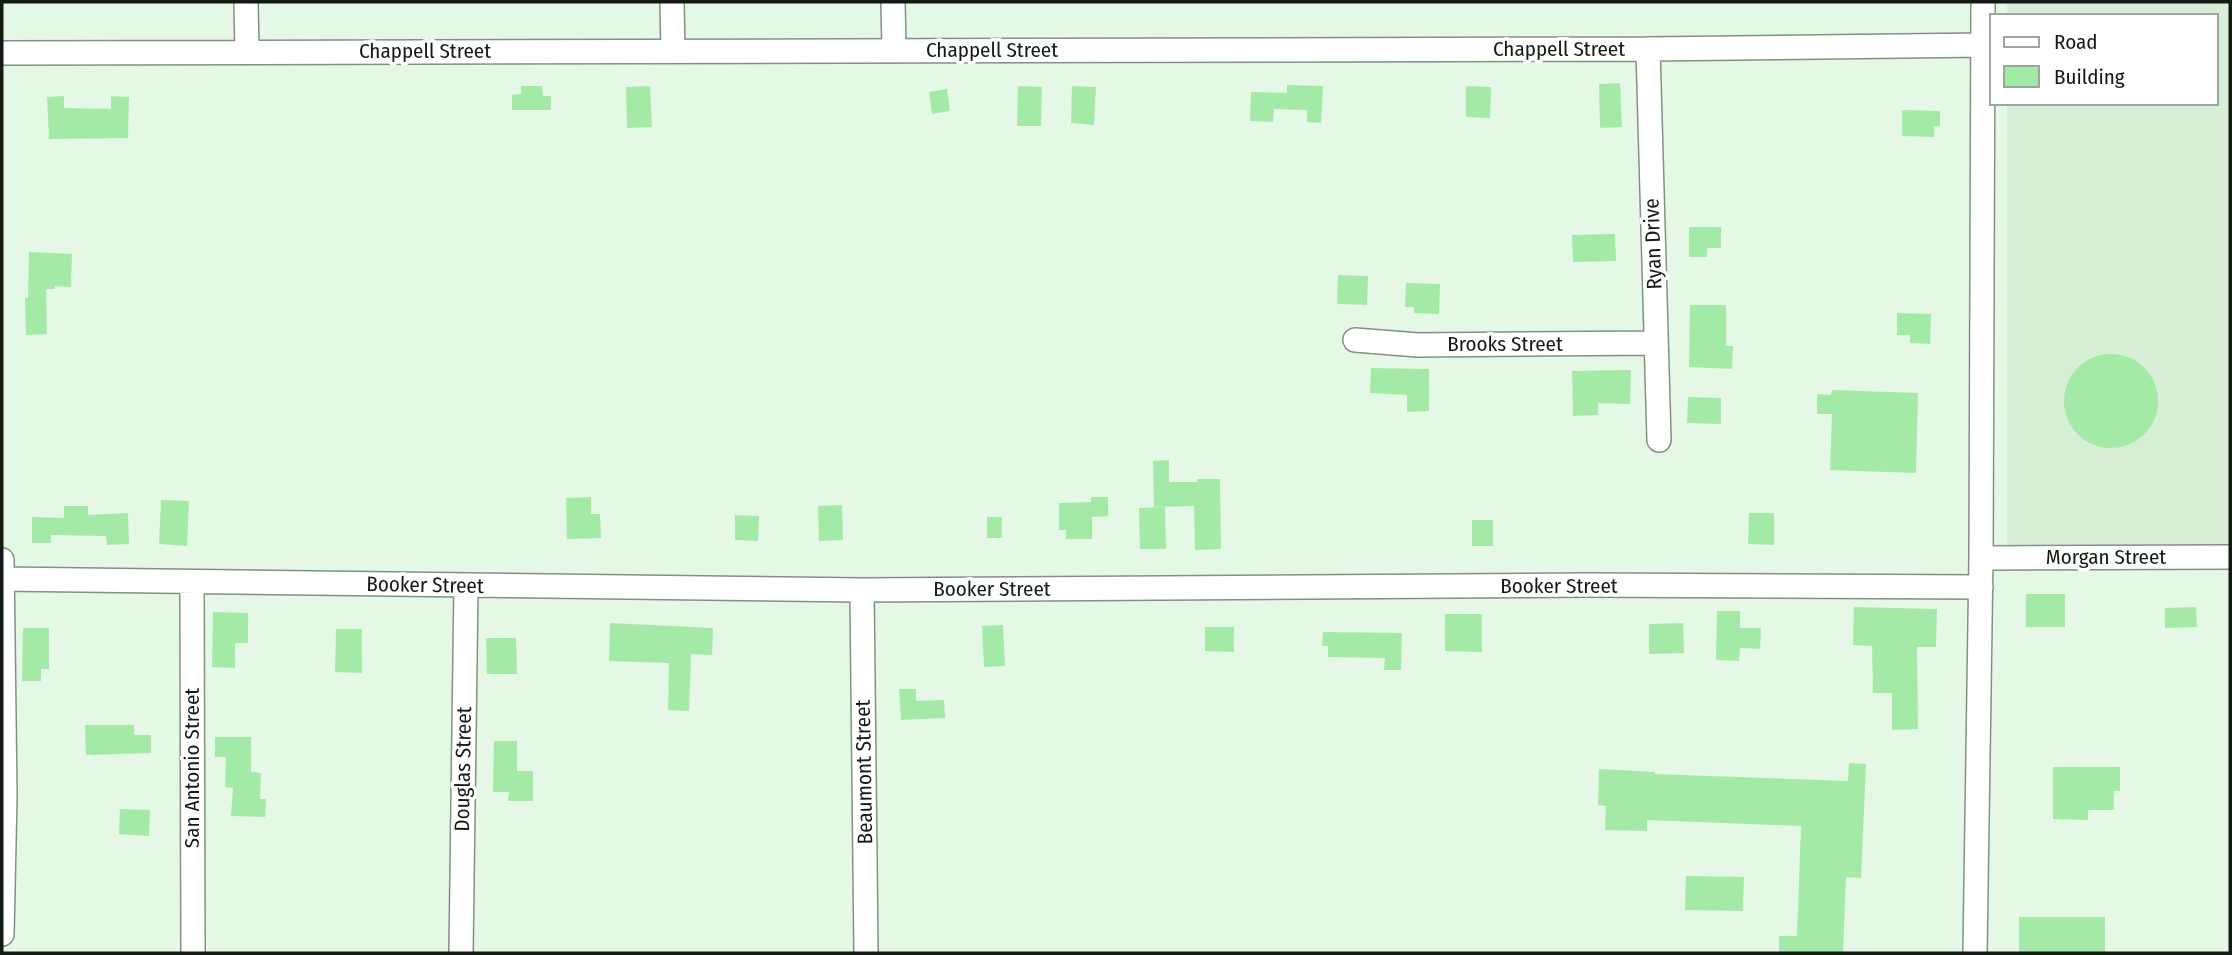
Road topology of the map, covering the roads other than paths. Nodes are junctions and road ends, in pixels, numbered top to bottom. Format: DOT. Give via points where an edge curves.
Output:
graph roads {
  1 [pos="246,2"];
  2 [pos="672,2"];
  3 [pos="893,2"];
  4 [pos="1983,2"];
  5 [pos="1983,45"];
  6 [pos="894,49"];
  7 [pos="1648,49"];
  8 [pos="673,50"];
  9 [pos="247,52"];
  10 [pos="2,53"];
  11 [pos="1355,341"];
  12 [pos="1656,343"];
  13 [pos="1658,440"];
  14 [pos="2230,557"];
  15 [pos="1981,558"];
  16 [pos="3,570"];
  17 [pos="192,582"];
  18 [pos="466,585"];
  19 [pos="1980,586"];
  20 [pos="862,590"];
  21 [pos="2,934"];
  22 [pos="193,953"];
  23 [pos="461,953"];
  24 [pos="866,953"];
  25 [pos="1975,953"];
  1 -- 9 [label="street"];
  2 -- 8 [label="street"];
  3 -- 6 [label="street"];
  4 -- 5 [label="street"];
  5 -- 7 [label="street, Chappell Street"];
  5 -- 15 [label="street"];
  6 -- 7 [label="street, Chappell Street"];
  6 -- 8 [label="street, Chappell Street"];
  7 -- 12 [label="street, Ryan Drive"];
  8 -- 9 [label="street, Chappell Street"];
  9 -- 10 [label="street, Chappell Street"];
  11 -- 12 [label="street, Brooks Street" via="1418,345"];
  12 -- 13 [label="street, Ryan Drive"];
  14 -- 15 [label="street, Morgan Street"];
  15 -- 19 [label="street"];
  16 -- 17 [label="street, Booker Street"];
  16 -- 21 [label="street"];
  17 -- 18 [label="street, Booker Street"];
  17 -- 22 [label="street, San Antonio Street"];
  18 -- 20 [label="street, Booker Street"];
  18 -- 23 [label="street, Douglas Street"];
  19 -- 20 [label="street, Booker Street"];
  19 -- 25 [label="street"];
  20 -- 24 [label="street, Beaumont Street"];
}
